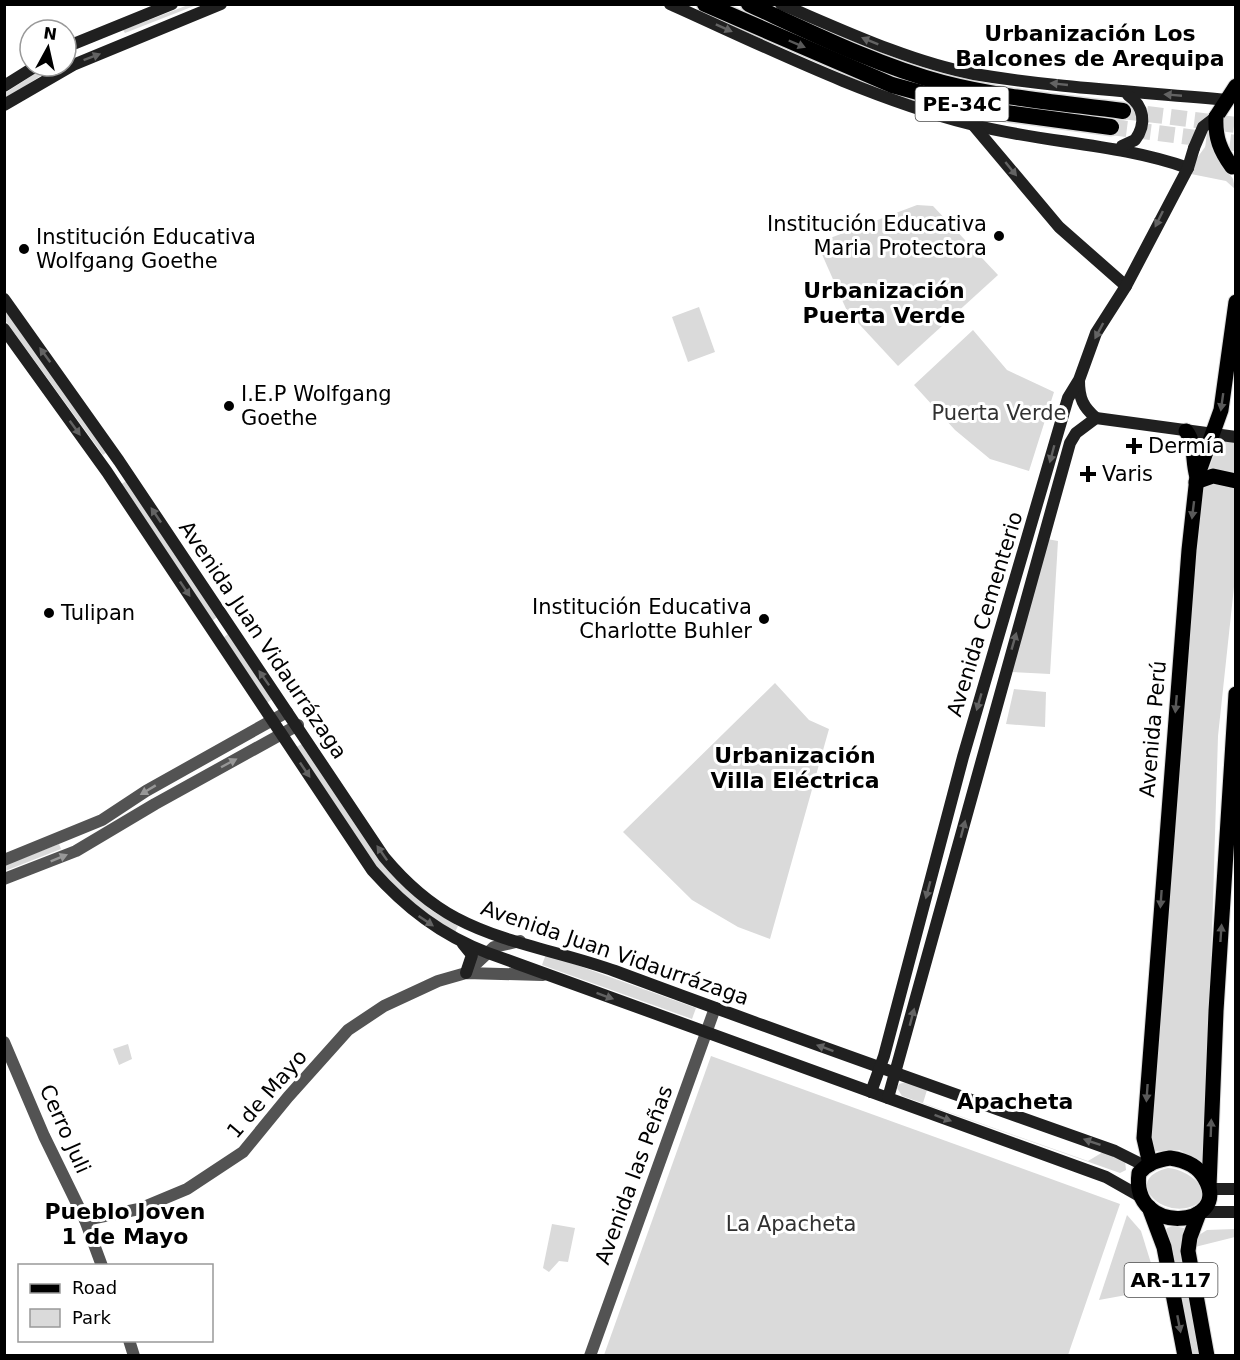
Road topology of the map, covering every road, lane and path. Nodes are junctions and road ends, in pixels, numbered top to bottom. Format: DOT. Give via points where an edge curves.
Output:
graph roads {
  1 [pos="172,4"];
  2 [pos="221,4"];
  3 [pos="670,4"];
  4 [pos="705,4"];
  5 [pos="749,4"];
  6 [pos="782,4"];
  7 [pos="110,29"];
  8 [pos="78,42"];
  9 [pos="118,47"];
  10 [pos="18,77"];
  11 [pos="4,86"];
  12 [pos="1236,86"];
  13 [pos="1123,92"];
  14 [pos="4,105"];
  15 [pos="1226,106"];
  16 [pos="1123,111"];
  17 [pos="973,125"];
  18 [pos="1111,126"];
  19 [pos="1109,148"];
  20 [pos="1188,168"];
  21 [pos="1234,169"];
  22 [pos="1126,286"];
  23 [pos="4,299"];
  24 [pos="1236,302"];
  25 [pos="4,329"];
  26 [pos="1078,380"];
  27 [pos="1096,418"];
  28 [pos="1186,431"];
  29 [pos="1215,434"];
  30 [pos="1236,437"];
  31 [pos="1197,480"];
  32 [pos="1236,481"];
  33 [pos="1236,694"];
  34 [pos="287,712"];
  35 [pos="273,721"];
  36 [pos="298,725"];
  37 [pos="281,735"];
  38 [pos="4,860"];
  39 [pos="4,879"];
  40 [pos="520,941"];
  41 [pos="462,943"];
  42 [pos="488,953"];
  43 [pos="466,973"];
  44 [pos="543,975"];
  45 [pos="715,1008"];
  46 [pos="706,1033"];
  47 [pos="4,1042"];
  48 [pos="880,1068"];
  49 [pos="896,1074"];
  50 [pos="871,1092"];
  51 [pos="888,1098"];
  52 [pos="1147,1165"];
  53 [pos="1209,1188"];
  54 [pos="1236,1189"];
  55 [pos="1146,1203"];
  56 [pos="1236,1212"];
  57 [pos="1200,1213"];
  58 [pos="85,1220"];
  59 [pos="101,1264"];
  60 [pos="590,1356"];
  61 [pos="1185,1356"];
  62 [pos="1207,1356"];
  1 -- 7 [label="main road"];
  2 -- 9 [label="main road"];
  3 -- 17 [label="main road, one-way" via="881,95"];
  4 -- 18 [label="highway, PE-34C, one-way" via="892,85 984,110"];
  5 -- 16 [label="highway, PE-34C" via="896,68 943,83"];
  13 -- 6 [label="main road, one-way" via="972,73 885,47"];
  7 -- 8 [label="main road"];
  7 -- 9 [label="main road"];
  14 -- 9 [label="main road, one-way" via="73,65"];
  10 -- 11 [label="main road"];
  12 -- 15 [label="main road"];
  15 -- 13 [label="main road, one-way"];
  13 -- 19 [label="main road, bridge" via="1139,106 1142,121 1135,140"];
  15 -- 20 [label="main road, Avenida Cementerio, bridge" via="1203,127"];
  15 -- 21 [label="main road, bridge" via="1215,135"];
  17 -- 19 [label="main road"];
  17 -- 22 [label="main road, one-way" via="1059,227"];
  19 -- 20 [label="main road" via="1150,155"];
  20 -- 22 [label="main road, Avenida Cementerio, one-way"];
  22 -- 26 [label="main road, Avenida Cementerio, one-way" via="1096,333"];
  34 -- 23 [label="main road, Avenida Juan Vidaurrázaga, one-way" via="119,460"];
  24 -- 29 [label="main road, Avenida Perú, one-way"];
  25 -- 35 [label="main road, Avenida Juan Vidaurrázaga, one-way" via="106,472"];
  26 -- 27 [label="main road" via="1082,401"];
  26 -- 48 [label="main road, Avenida Cementerio, one-way" via="1068,398 963,757"];
  27 -- 28 [label="main road"];
  49 -- 27 [label="main road, Avenida Cementerio, one-way" via="1070,443 1076,433"];
  28 -- 29 [label="main road"];
  28 -- 31 [label="main road" via="1193,440"];
  29 -- 30 [label="main road"];
  29 -- 31 [label="main road, Avenida Perú"];
  31 -- 32 [label="main road" via="1213,476"];
  31 -- 52 [label="main road, Avenida Perú, one-way" via="1172,742 1144,1138"];
  53 -- 33 [label="main road, one-way" via="1216,1000"];
  34 -- 35 [label="street"];
  34 -- 36 [label="main road, Avenida Juan Vidaurrázaga"];
  35 -- 37 [label="main road, Avenida Juan Vidaurrázaga"];
  35 -- 38 [label="street, one-way" via="146,791 102,820"];
  36 -- 37 [label="street"];
  40 -- 36 [label="main road, Avenida Juan Vidaurrázaga, one-way" via="487,933 455,918 403,879 384,857"];
  39 -- 37 [label="street, one-way" via="76,851"];
  37 -- 41 [label="main road, Avenida Juan Vidaurrázaga, one-way" via="385,884 417,916"];
  40 -- 42 [label="street, 1 de Mayo" via="494,947"];
  40 -- 45 [label="main road, Avenida Juan Vidaurrázaga" via="588,961"];
  41 -- 42 [label="main road, Avenida Juan Vidaurrázaga"];
  41 -- 43 [label="main road" via="472,955"];
  42 -- 43 [label="street, 1 de Mayo"];
  42 -- 44 [label="main road, Avenida Juan Vidaurrázaga"];
  43 -- 44 [label="street, 1 de Mayo"];
  43 -- 58 [label="street, 1 de Mayo" via="404,996 362,1019 288,1097 243,1152 208,1176 139,1209"];
  44 -- 46 [label="main road, Avenida Juan Vidaurrázaga, one-way"];
  45 -- 46 [label="street, Avenida las Peñas"];
  48 -- 45 [label="main road, Avenida Juan Vidaurrázaga, one-way"];
  46 -- 50 [label="main road, Avenida Juan Vidaurrázaga"];
  46 -- 60 [label="street, Avenida las Peñas"];
  47 -- 58 [label="street, Cerro Juli"];
  48 -- 49 [label="main road, Avenida Juan Vidaurrázaga"];
  48 -- 50 [label="main road, Avenida Cementerio"];
  49 -- 51 [label="main road, Avenida Cementerio"];
  52 -- 49 [label="main road, Avenida Juan Vidaurrázaga, one-way"];
  50 -- 51 [label="main road, Avenida Juan Vidaurrázaga"];
  51 -- 55 [label="main road, Avenida Juan Vidaurrázaga, one-way" via="1107,1177"];
  52 -- 53 [label="main road" via="1160,1159 1180,1160 1198,1170"];
  52 -- 55 [label="main road, AR-117" via="1139,1173 1138,1181"];
  53 -- 54 [label="main road"];
  53 -- 57 [label="main road, AR-117" via="1209,1200"];
  55 -- 57 [label="main road" via="1157,1214 1178,1220"];
  55 -- 61 [label="main road, AR-117, one-way" via="1164,1246"];
  56 -- 57 [label="main road"];
  57 -- 62 [label="main road, AR-117" via="1188,1251"];
  58 -- 59 [label="street, Cerro Juli"];
}
